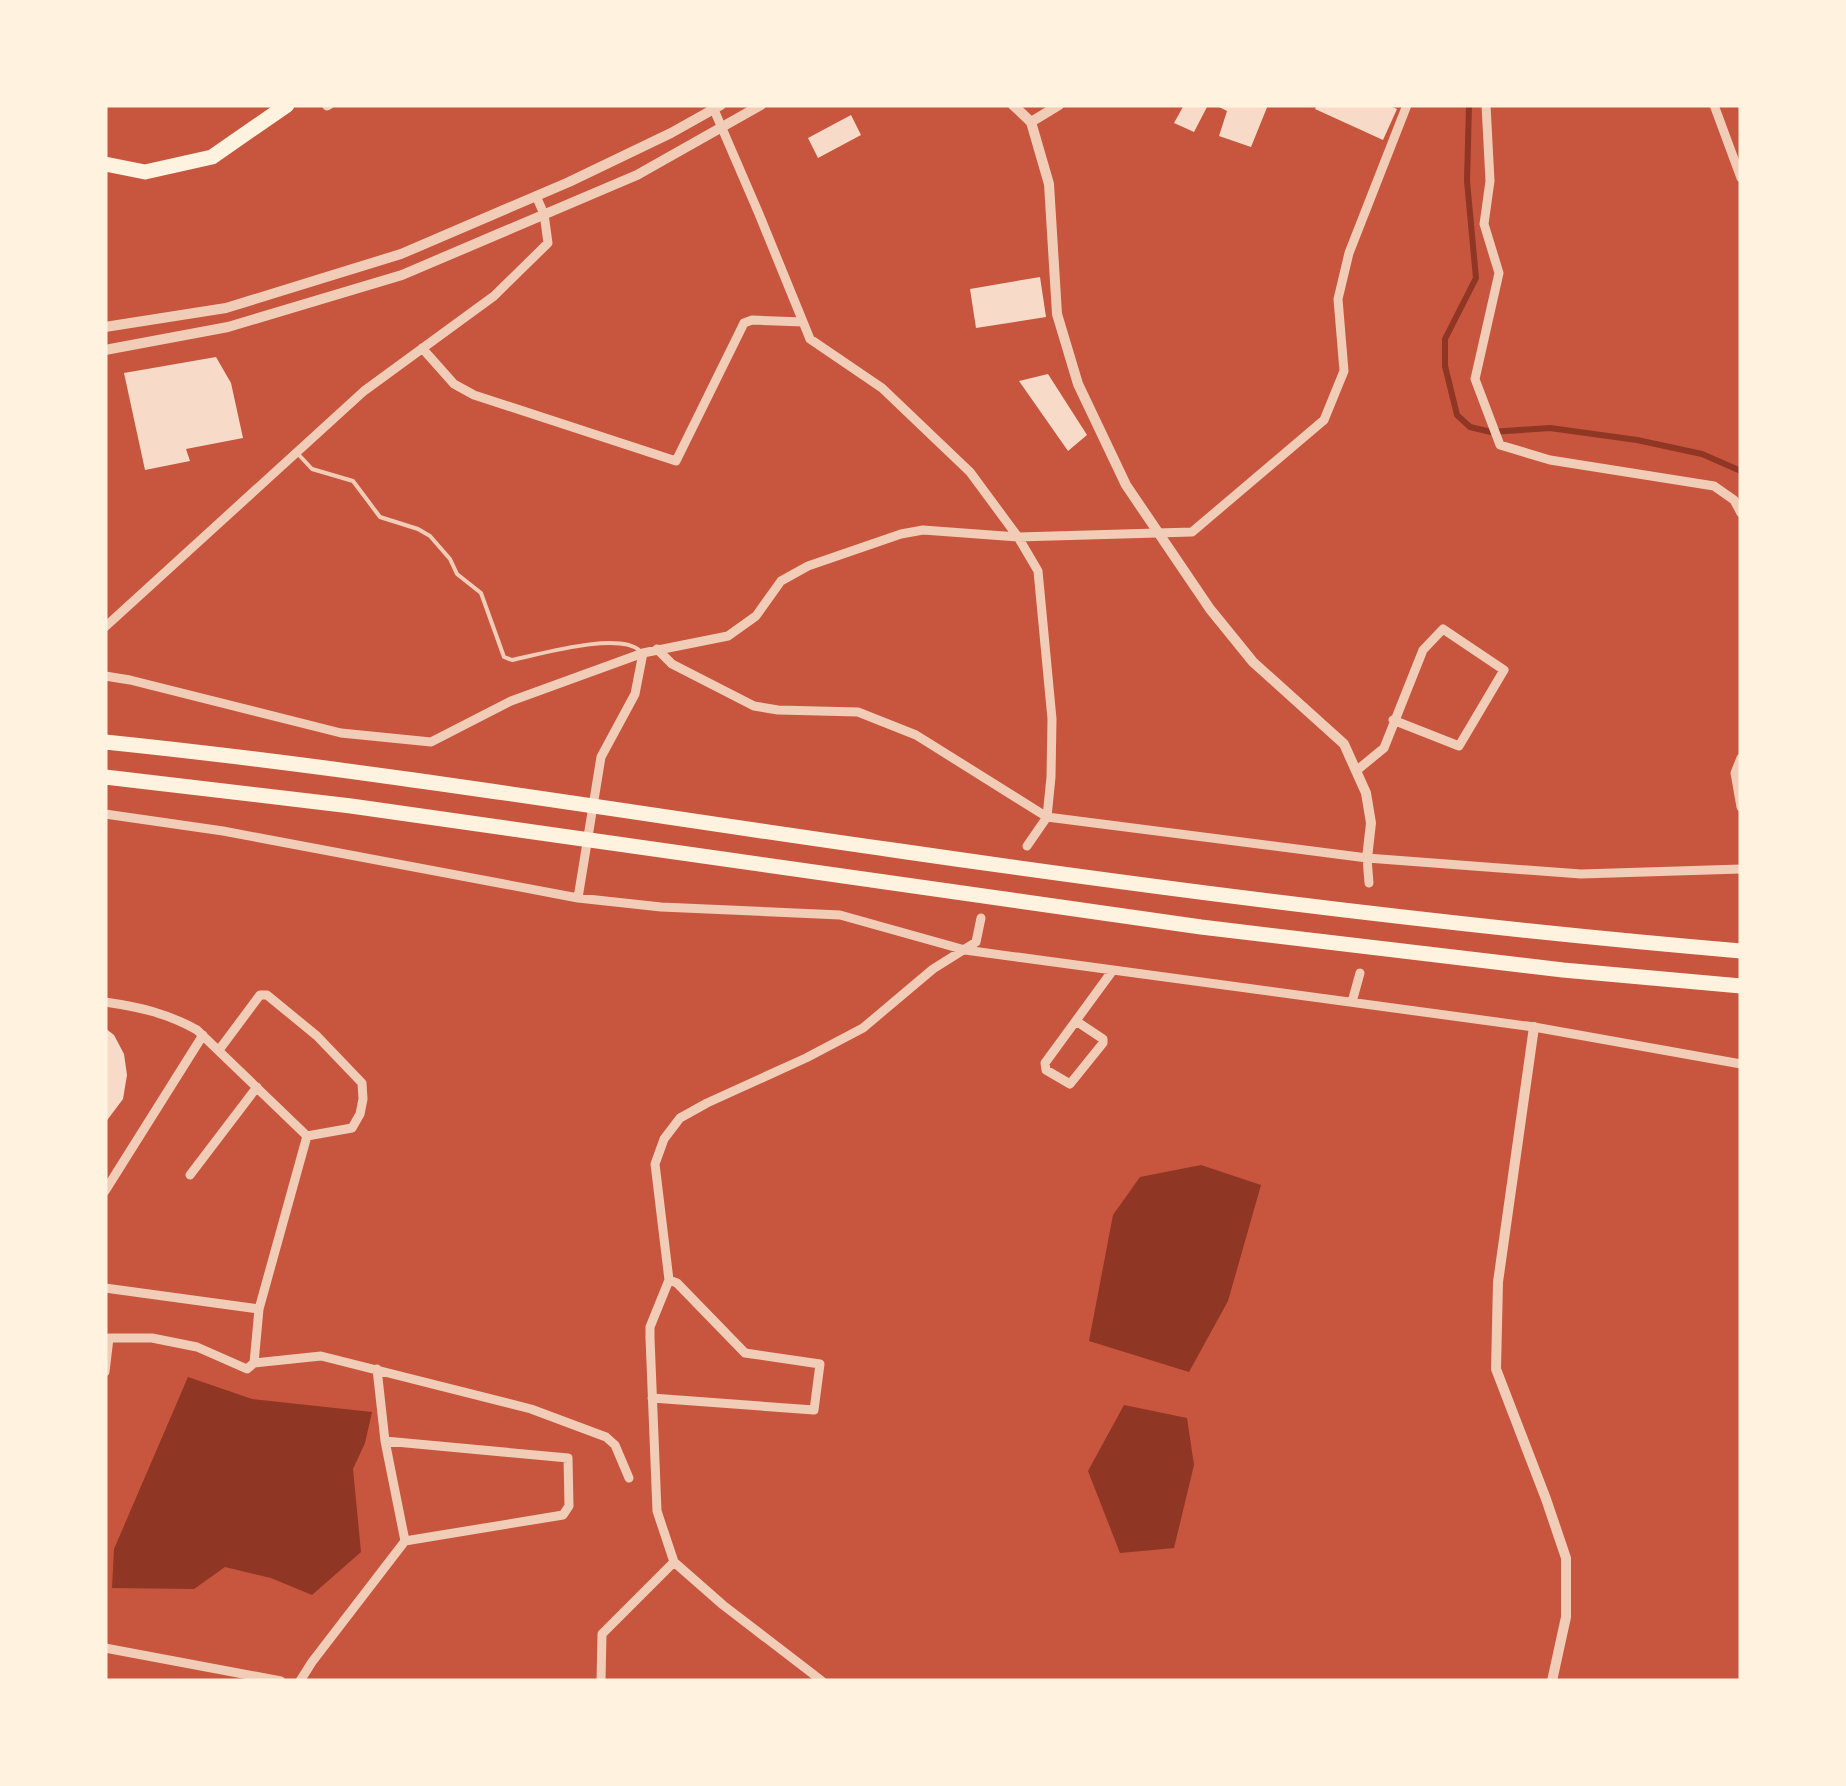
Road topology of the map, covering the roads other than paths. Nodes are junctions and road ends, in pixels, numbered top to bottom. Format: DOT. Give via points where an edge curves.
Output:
graph roads {
  1 [pos="286,105"];
  2 [pos="760,105"];
  3 [pos="1012,105"];
  4 [pos="1059,105"];
  5 [pos="1407,105"];
  6 [pos="1486,105"];
  7 [pos="1714,105"];
  8 [pos="716,106"];
  9 [pos="1032,122"];
  10 [pos="722,127"];
  11 [pos="105,164"];
  12 [pos="1741,178"];
  13 [pos="536,196"];
  14 [pos="544,214"];
  15 [pos="803,322"];
  16 [pos="105,327"];
  17 [pos="422,348"];
  18 [pos="105,350"];
  19 [pos="296,452"];
  20 [pos="1741,513"];
  21 [pos="1158,534"];
  22 [pos="1018,537"];
  23 [pos="105,627"];
  24 [pos="657,649"];
  25 [pos="643,653"];
  26 [pos="105,676"];
  27 [pos="1394,720"];
  28 [pos="105,742"];
  29 [pos="1741,758"];
  30 [pos="1356,771"];
  31 [pos="105,777"];
  32 [pos="1741,807"];
  33 [pos="105,814"];
  34 [pos="1047,817"];
  35 [pos="1028,846"];
  36 [pos="1367,858"];
  37 [pos="1741,869"];
  38 [pos="1369,883"];
  39 [pos="578,898"];
  40 [pos="981,918"];
  41 [pos="965,950"];
  42 [pos="1741,951"];
  43 [pos="1114,970"];
  44 [pos="1360,972"];
  45 [pos="1741,986"];
  46 [pos="105,1002"];
  47 [pos="1352,1002"];
  48 [pos="1076,1021"];
  49 [pos="1534,1027"];
  50 [pos="203,1036"];
  51 [pos="220,1050"];
  52 [pos="1741,1064"];
  53 [pos="257,1087"];
  54 [pos="307,1136"];
  55 [pos="190,1174"];
  56 [pos="105,1191"];
  57 [pos="669,1280"];
  58 [pos="105,1288"];
  59 [pos="259,1309"];
  60 [pos="254,1362"];
  61 [pos="377,1369"];
  62 [pos="105,1372"];
  63 [pos="652,1398"];
  64 [pos="385,1441"];
  65 [pos="629,1478"];
  66 [pos="405,1541"];
  67 [pos="674,1562"];
  68 [pos="105,1648"];
  69 [pos="281,1681"];
  70 [pos="300,1681"];
  71 [pos="601,1681"];
  72 [pos="822,1681"];
  73 [pos="1552,1681"];
  1 -- 11 [label="highway" via="212,157 145,172"];
  2 -- 10 [label="street"];
  3 -- 9 [label="street"];
  4 -- 9 [label="street"];
  5 -- 21 [label="street" via="1348,253 1338,299 1344,371 1324,420 1192,532"];
  6 -- 20 [label="street" via="1490,182 1484,224 1499,274 1475,379 1500,445 1550,460 1714,486"];
  7 -- 12 [label="street"];
  8 -- 10 [label="street"];
  8 -- 13 [label="street"];
  9 -- 21 [label="street" via="1049,184 1057,314 1078,384 1126,485"];
  10 -- 14 [label="street"];
  10 -- 15 [label="street"];
  13 -- 14 [label="street"];
  13 -- 16 [label="street" via="401,254 226,308"];
  14 -- 17 [label="street" via="548,243 494,296"];
  14 -- 18 [label="street" via="367,285 228,327"];
  15 -- 17 [label="street" via="744,323 676,460 474,395 454,384"];
  15 -- 22 [label="street" via="810,339 882,388 970,472"];
  17 -- 19 [label="street"];
  19 -- 23 [label="street"];
  19 -- 25 [label="lane" via="312,469 353,481 380,517 430,536 457,574 481,593 504,656 512,660 613,641"];
  21 -- 22 [label="street"];
  21 -- 30 [label="street" via="1253,662 1344,744"];
  22 -- 24 [label="street" via="901,534 808,566 781,582 756,616 728,636"];
  22 -- 34 [label="street" via="1038,571 1052,719"];
  24 -- 25 [label="street"];
  24 -- 34 [label="street" via="672,664 754,706 858,712 916,736"];
  25 -- 26 [label="street" via="511,701 431,742 341,734"];
  25 -- 39 [label="street" via="635,694 601,757"];
  27 -- 27 [label="street" via="1459,746 1504,670 1443,628 1423,650"];
  27 -- 30 [label="street" via="1384,748"];
  28 -- 42 [label="highway" via="1208,894"];
  29 -- 32 [label="street" via="1734,773"];
  30 -- 36 [label="street" via="1371,823"];
  31 -- 45 [label="highway" via="1201,927"];
  33 -- 39 [label="street"];
  34 -- 35 [label="street"];
  34 -- 36 [label="street"];
  36 -- 37 [label="street" via="1581,874"];
  36 -- 38 [label="street"];
  39 -- 41 [label="street" via="840,915"];
  40 -- 41 [label="street" via="976,942"];
  41 -- 43 [label="street"];
  41 -- 57 [label="street" via="862,1028 680,1118 655,1164"];
  43 -- 47 [label="street"];
  43 -- 48 [label="street"];
  44 -- 47 [label="street"];
  46 -- 50 [label="street" via="162,1013"];
  47 -- 49 [label="street"];
  48 -- 48 [label="street" via="1045,1063 1070,1084 1103,1043"];
  49 -- 52 [label="street"];
  49 -- 73 [label="street" via="1498,1282 1496,1369 1566,1558 1566,1617"];
  50 -- 51 [label="street"];
  50 -- 56 [label="street"];
  51 -- 53 [label="street"];
  51 -- 54 [label="street" via="260,995 316,1036 362,1083 363,1099 352,1128"];
  53 -- 54 [label="street"];
  53 -- 55 [label="street"];
  54 -- 59 [label="street"];
  57 -- 63 [label="street" via="650,1327"];
  57 -- 63 [label="street" via="746,1353 820,1364 814,1410"];
  58 -- 59 [label="street"];
  59 -- 60 [label="street"];
  60 -- 61 [label="street" via="321,1356"];
  60 -- 62 [label="street" via="247,1369 197,1347 109,1338"];
  61 -- 64 [label="street"];
  61 -- 65 [label="street" via="606,1436"];
  63 -- 67 [label="street" via="658,1511"];
  64 -- 66 [label="street"];
  64 -- 66 [label="street" via="568,1458 569,1506 562,1516"];
  66 -- 70 [label="street"];
  67 -- 71 [label="street" via="602,1634"];
  67 -- 72 [label="street"];
  68 -- 69 [label="street"];
}
